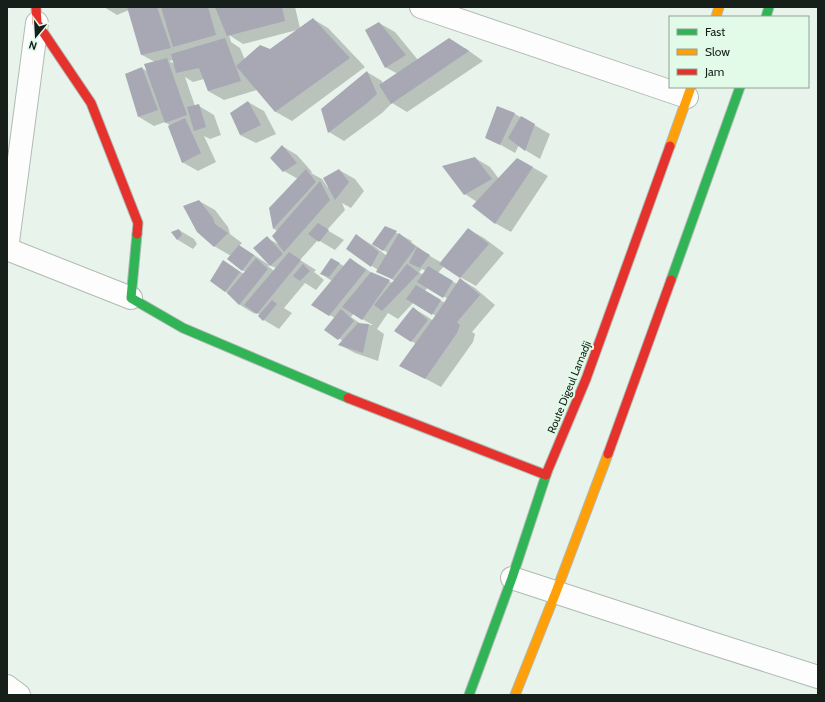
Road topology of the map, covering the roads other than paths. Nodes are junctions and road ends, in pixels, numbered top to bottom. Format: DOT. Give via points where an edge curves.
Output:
graph roads {
  1 [pos="421,7"];
  2 [pos="37,15"];
  3 [pos="669,86"];
  4 [pos="676,88"];
  5 [pos="740,88"];
  6 [pos="689,92"];
  7 [pos="7,249"];
  8 [pos="131,298"];
  9 [pos="546,475"];
  10 [pos="512,578"];
  11 [pos="556,592"];
  12 [pos="818,676"];
  13 [pos="7,686"];
  14 [pos="19,695"];
  15 [pos="469,695"];
  16 [pos="515,695"];
  1 -- 3 [label="street"];
  2 -- 7 [label="street"];
  2 -- 8 [label="main road" via="91,103 138,223"];
  4 -- 6 [label="street"];
  5 -- 11 [label="main road"];
  6 -- 9 [label="main road, Route Digeul Lamadji" via="586,379"];
  7 -- 8 [label="street"];
  8 -- 9 [label="main road" via="190,331 361,403"];
  9 -- 10 [label="main road, Route Digeul Lamadji"];
  10 -- 11 [label="street"];
  10 -- 15 [label="main road, Route Digeul Lamadji"];
  11 -- 12 [label="street"];
  11 -- 16 [label="main road"];
  13 -- 14 [label="street"];
}
